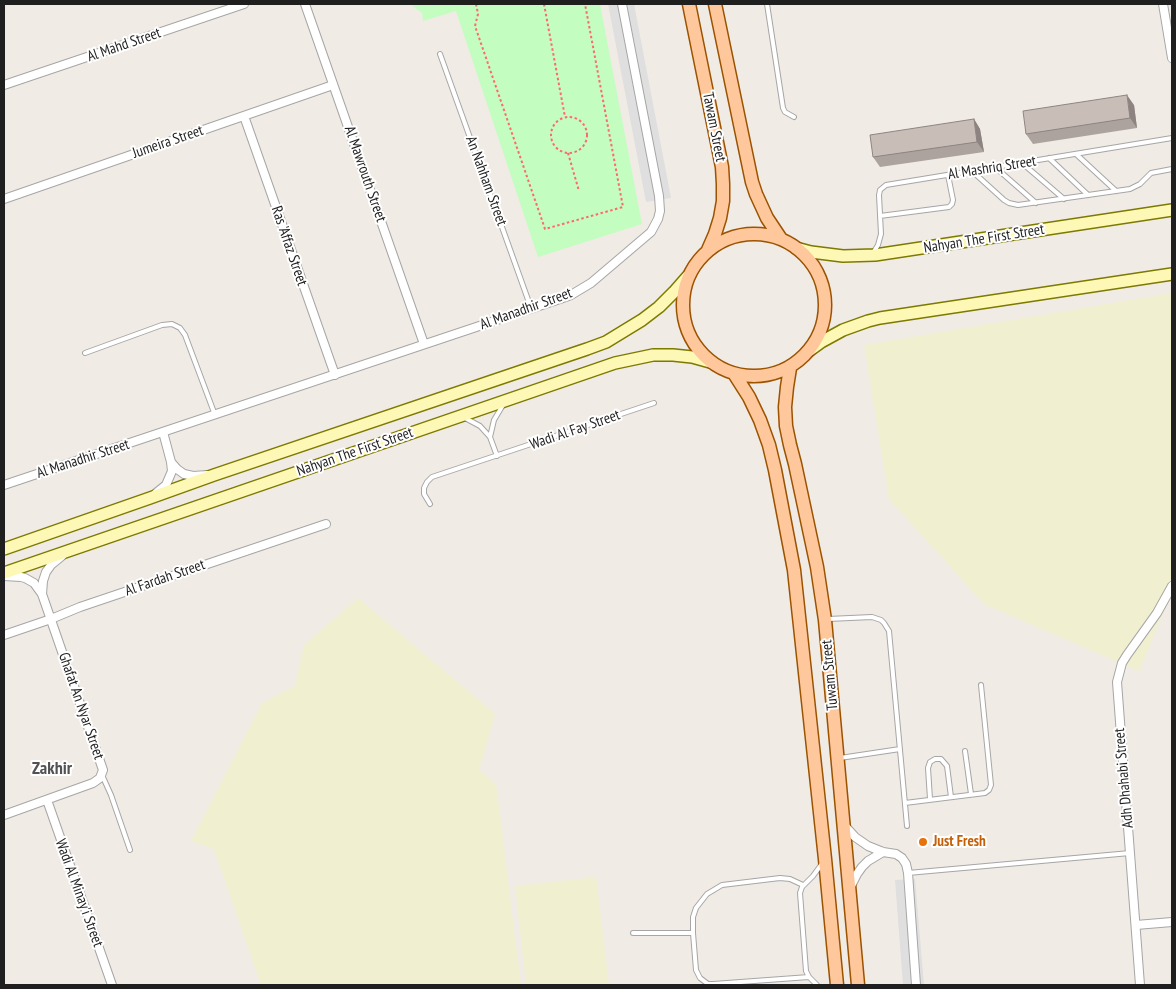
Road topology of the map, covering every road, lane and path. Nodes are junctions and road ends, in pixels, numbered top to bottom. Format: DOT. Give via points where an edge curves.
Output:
graph roads {
  1 [pos="244,4"];
  2 [pos="305,4"];
  3 [pos="476,4"];
  4 [pos="544,4"];
  5 [pos="585,4"];
  6 [pos="622,4"];
  7 [pos="689,4"];
  8 [pos="715,4"];
  9 [pos="767,4"];
  10 [pos="1163,4"];
  11 [pos="440,54"];
  12 [pos="1172,58"];
  13 [pos="4,85"];
  14 [pos="333,85"];
  15 [pos="244,116"];
  16 [pos="794,116"];
  17 [pos="565,117"];
  18 [pos="1172,138"];
  19 [pos="568,153"];
  20 [pos="1076,154"];
  21 [pos="1049,158"];
  22 [pos="1022,163"];
  23 [pos="995,167"];
  24 [pos="1172,169"];
  25 [pos="972,171"];
  26 [pos="948,175"];
  27 [pos="1116,191"];
  28 [pos="579,192"];
  29 [pos="1088,195"];
  30 [pos="4,199"];
  31 [pos="1064,199"];
  32 [pos="1036,203"];
  33 [pos="1172,210"];
  34 [pos="880,216"];
  35 [pos="780,239"];
  36 [pos="796,248"];
  37 [pos="708,250"];
  38 [pos="871,255"];
  39 [pos="1172,274"];
  40 [pos="688,276"];
  41 [pos="531,308"];
  42 [pos="424,344"];
  43 [pos="810,350"];
  44 [pos="84,353"];
  45 [pos="710,362"];
  46 [pos="790,368"];
  47 [pos="335,375"];
  48 [pos="735,375"];
  49 [pos="508,399"];
  50 [pos="654,403"];
  51 [pos="215,415"];
  52 [pos="460,416"];
  53 [pos="163,432"];
  54 [pos="490,437"];
  55 [pos="496,456"];
  56 [pos="171,462"];
  57 [pos="214,475"];
  58 [pos="4,485"];
  59 [pos="150,498"];
  60 [pos="430,504"];
  61 [pos="326,524"];
  62 [pos="4,549"];
  63 [pos="69,550"];
  64 [pos="4,575"];
  65 [pos="1172,586"];
  66 [pos="42,594"];
  67 [pos="51,619"];
  68 [pos="825,620"];
  69 [pos="4,635"];
  70 [pos="981,685"];
  71 [pos="900,749"];
  72 [pos="965,751"];
  73 [pos="838,758"];
  74 [pos="102,774"];
  75 [pos="971,794"];
  76 [pos="951,797"];
  77 [pos="930,799"];
  78 [pos="47,800"];
  79 [pos="905,803"];
  80 [pos="4,815"];
  81 [pos="844,825"];
  82 [pos="907,826"];
  83 [pos="130,850"];
  84 [pos="883,852"];
  85 [pos="1130,853"];
  86 [pos="825,859"];
  87 [pos="908,873"];
  88 [pos="803,885"];
  89 [pos="850,889"];
  90 [pos="1172,922"];
  91 [pos="1136,926"];
  92 [pos="633,933"];
  93 [pos="693,933"];
  94 [pos="809,977"];
  95 [pos="814,984"];
  96 [pos="112,985"];
  97 [pos="837,985"];
  98 [pos="858,985"];
  99 [pos="916,985"];
  100 [pos="1140,985"];
  1 -- 13 [label="street, Al Mahd Street"];
  2 -- 14 [label="street, Al Mawrouth Street"];
  3 -- 5 [label="path" via="475,26 545,229 623,207"];
  4 -- 17 [label="path"];
  6 -- 41 [label="street, Al Manadhir Street" via="659,196 658,219 651,232 590,283 571,295"];
  7 -- 37 [label="main road, Tawam Street" via="722,167 721,209"];
  8 -- 35 [label="main road, Tawam Street" via="752,182 766,218"];
  9 -- 16 [label="lane" via="783,108"];
  10 -- 12 [label="street"];
  11 -- 41 [label="lane, An Nahham Street"];
  14 -- 15 [label="street, Jumeira Street"];
  14 -- 42 [label="street, Al Mawrouth Street"];
  15 -- 30 [label="street, Jumeira Street"];
  15 -- 47 [label="street, Ras 'Affaz Street"];
  17 -- 19 [label="path" via="553,127 551,137 558,150"];
  17 -- 19 [label="path" via="579,120 587,134 582,148"];
  18 -- 20 [label="lane, Al Mashriq Street"];
  19 -- 28 [label="path"];
  20 -- 21 [label="lane, Al Mashriq Street"];
  20 -- 27 [label="lane"];
  21 -- 22 [label="lane, Al Mashriq Street"];
  21 -- 29 [label="lane"];
  22 -- 23 [label="lane, Al Mashriq Street"];
  22 -- 31 [label="lane"];
  23 -- 25 [label="lane, Al Mashriq Street"];
  23 -- 32 [label="lane"];
  24 -- 27 [label="lane" via="1151,173 1136,187"];
  25 -- 26 [label="lane, Al Mashriq Street"];
  25 -- 32 [label="lane" via="1009,203"];
  26 -- 34 [label="lane, Al Mashriq Street" via="886,185 878,195"];
  26 -- 34 [label="lane" via="953,200 949,208"];
  27 -- 29 [label="lane"];
  29 -- 31 [label="lane"];
  31 -- 32 [label="lane"];
  33 -- 38 [label="main road, Nahyan The First Street"];
  34 -- 38 [label="lane, Al Mashriq Street" via="881,234"];
  35 -- 36 [label="main road"];
  35 -- 37 [label="main road" via="759,234 738,236"];
  36 -- 38 [label="main road, Nahyan The First Street" via="835,255"];
  36 -- 43 [label="main road" via="814,268 824,293 824,320"];
  37 -- 40 [label="main road"];
  39 -- 43 [label="main road" via="880,318 843,330"];
  40 -- 45 [label="main road" via="682,299 684,323 694,345"];
  40 -- 57 [label="main road, Nahyan The First Street" via="642,320 587,350"];
  41 -- 42 [label="street, Al Manadhir Street"];
  42 -- 47 [label="street, Al Manadhir Street"];
  43 -- 46 [label="main road"];
  44 -- 51 [label="lane" via="172,324 185,335"];
  45 -- 48 [label="main road"];
  45 -- 49 [label="main road, Nahyan The First Street" via="673,354 634,358"];
  46 -- 48 [label="main road" via="763,376"];
  46 -- 68 [label="main road, Tuwam Street" via="786,426 817,567"];
  47 -- 51 [label="street, Al Manadhir Street"];
  48 -- 86 [label="main road, Tuwam Street" via="749,397 769,445 793,561"];
  49 -- 52 [label="main road, Nahyan The First Street"];
  49 -- 54 [label="lane" via="494,420"];
  50 -- 55 [label="lane, Wadi Al Fay Street"];
  51 -- 53 [label="street, Al Manadhir Street"];
  52 -- 54 [label="lane" via="480,426"];
  52 -- 63 [label="main road, Nahyan The First Street"];
  53 -- 56 [label="street"];
  53 -- 58 [label="street, Al Manadhir Street"];
  54 -- 55 [label="lane"];
  55 -- 60 [label="lane, Wadi Al Fay Street" via="429,479 424,494"];
  56 -- 57 [label="street" via="188,475"];
  56 -- 59 [label="street" via="169,481"];
  57 -- 59 [label="main road, Nahyan The First Street"];
  59 -- 62 [label="main road, Nahyan The First Street"];
  61 -- 67 [label="street, Al Fardah Street"];
  63 -- 64 [label="main road, Nahyan The First Street"];
  63 -- 66 [label="street" via="48,568"];
  64 -- 66 [label="street, Ghafat An Nyar Street" via="25,578 34,583"];
  65 -- 85 [label="street, Adh Dhahabi Street" via="1122,663 1117,682"];
  66 -- 67 [label="street, Ghafat An Nyar Street"];
  67 -- 69 [label="street, Al Fardah Street"];
  67 -- 74 [label="street, Ghafat An Nyar Street" via="102,765"];
  68 -- 71 [label="lane" via="872,616 887,627"];
  68 -- 73 [label="main road, Tuwam Street"];
  70 -- 75 [label="lane" via="990,787 985,793"];
  71 -- 73 [label="lane"];
  71 -- 79 [label="lane"];
  72 -- 75 [label="lane"];
  73 -- 81 [label="main road, Tuwam Street"];
  74 -- 78 [label="street, Ghafat An Nyar Street" via="93,783"];
  74 -- 83 [label="lane"];
  75 -- 76 [label="lane"];
  76 -- 77 [label="lane"];
  76 -- 77 [label="lane" via="947,766 938,759 929,765"];
  77 -- 79 [label="lane"];
  78 -- 80 [label="street, Ghafat An Nyar Street"];
  78 -- 96 [label="street, Wadi Al Minay'i Street"];
  79 -- 82 [label="lane"];
  81 -- 84 [label="street" via="862,842"];
  81 -- 89 [label="main road, Tuwam Street"];
  84 -- 87 [label="street" via="902,858"];
  84 -- 89 [label="street" via="862,867"];
  85 -- 87 [label="lane"];
  85 -- 91 [label="street, Adh Dhahabi Street"];
  86 -- 88 [label="lane"];
  86 -- 97 [label="main road, Tuwam Street"];
  87 -- 99 [label="street"];
  88 -- 93 [label="lane" via="785,878 722,885 707,894 696,908"];
  88 -- 94 [label="lane" via="800,893"];
  89 -- 98 [label="main road, Tuwam Street"];
  90 -- 91 [label="street"];
  91 -- 100 [label="street, Adh Dhahabi Street"];
  92 -- 93 [label="lane"];
  93 -- 94 [label="lane" via="696,970 708,984"];
  94 -- 95 [label="lane"];
}
